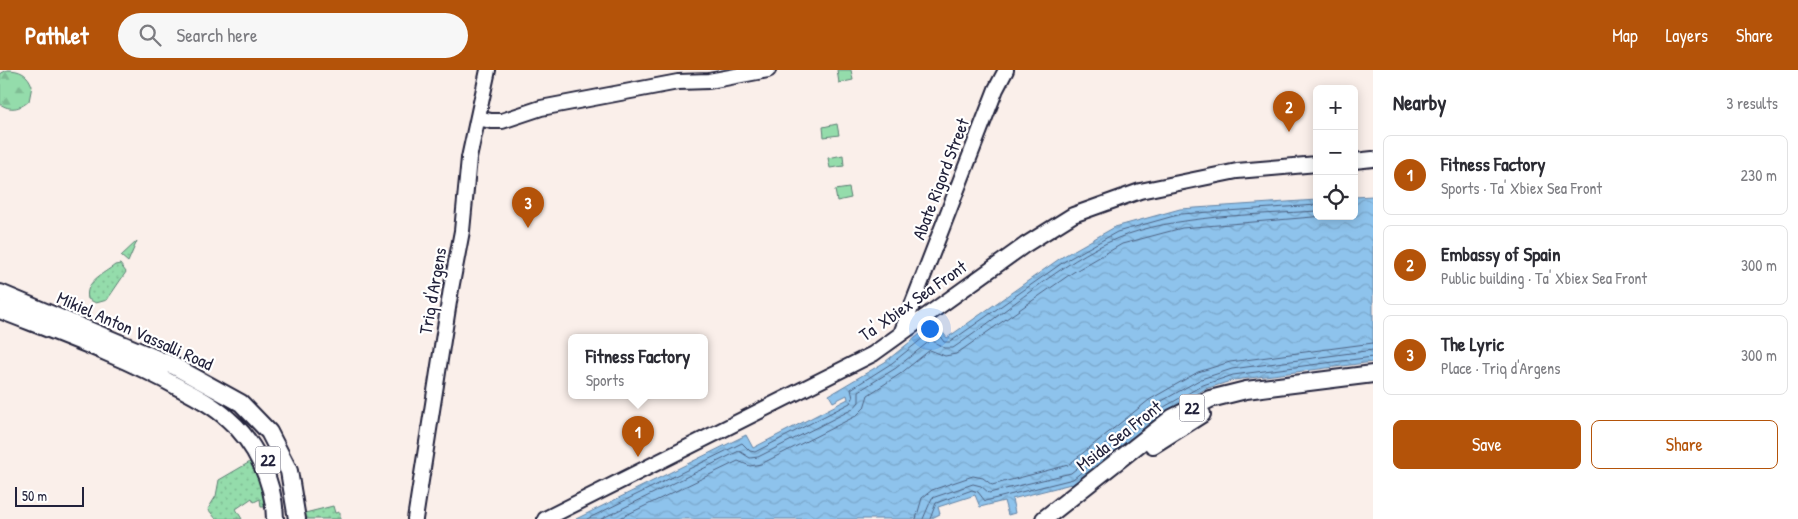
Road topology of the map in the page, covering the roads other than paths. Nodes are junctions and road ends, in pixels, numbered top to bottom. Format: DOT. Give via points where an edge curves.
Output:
graph roads {
  1 [pos="488,70"];
  2 [pos="768,70"];
  3 [pos="999,70"];
  4 [pos="1006,70"];
  5 [pos="996,89"];
  6 [pos="478,118"];
  7 [pos="1373,159"];
  8 [pos="1358,160"];
  9 [pos="1313,164"];
  10 [pos="0,292"];
  11 [pos="913,303"];
  12 [pos="0,310"];
  13 [pos="928,312"];
  14 [pos="902,331"];
  15 [pos="1373,374"];
  16 [pos="1373,384"];
  17 [pos="213,397"];
  18 [pos="236,414"];
  19 [pos="275,519"];
  20 [pos="281,519"];
  21 [pos="287,519"];
  22 [pos="298,519"];
  23 [pos="415,519"];
  24 [pos="545,519"];
  25 [pos="1044,519"];
  26 [pos="1062,519"];
  1 -- 6 [label="main road, Triq d'Argens"];
  2 -- 6 [label="main road" via="709,81 678,82 541,108 502,121"];
  3 -- 5 [label="main road"];
  4 -- 5 [label="main road, Abate Rigord Street"];
  5 -- 11 [label="main road, Abate Rigord Street"];
  6 -- 23 [label="main road, Triq d'Argens" via="469,158 462,232"];
  7 -- 8 [label="main road"];
  9 -- 13 [label="main road, Ta' Xbiex Sea Front" via="1237,171 1140,191 1104,203 1073,215 1025,244"];
  10 -- 17 [label="highway, Mikiel Anton Vassalli Road" via="174,366"];
  11 -- 13 [label="main road" via="915,310"];
  11 -- 14 [label="main road, Abate Rigord Street"];
  12 -- 17 [label="highway, Mikiel Anton Vassalli Road"];
  13 -- 14 [label="main road, Ta' Xbiex Sea Front"];
  14 -- 24 [label="main road, Ta' Xbiex Sea Front" via="873,354"];
  15 -- 25 [label="highway, Msida Sea Front / 22" via="1246,390 1210,399 1172,418"];
  16 -- 26 [label="highway, Msida Sea Front / 22" via="1249,398 1211,409 1144,451"];
  17 -- 18 [label="highway, 22"];
  17 -- 19 [label="highway, Mikiel Anton Vassalli Road" via="254,449 268,478"];
  17 -- 22 [label="highway, Mikiel Anton Vassalli Road" via="241,403 269,432 289,470"];
  18 -- 20 [label="highway, 22" via="268,459 281,504"];
  18 -- 21 [label="highway, 22" via="262,438 277,464"];
}
